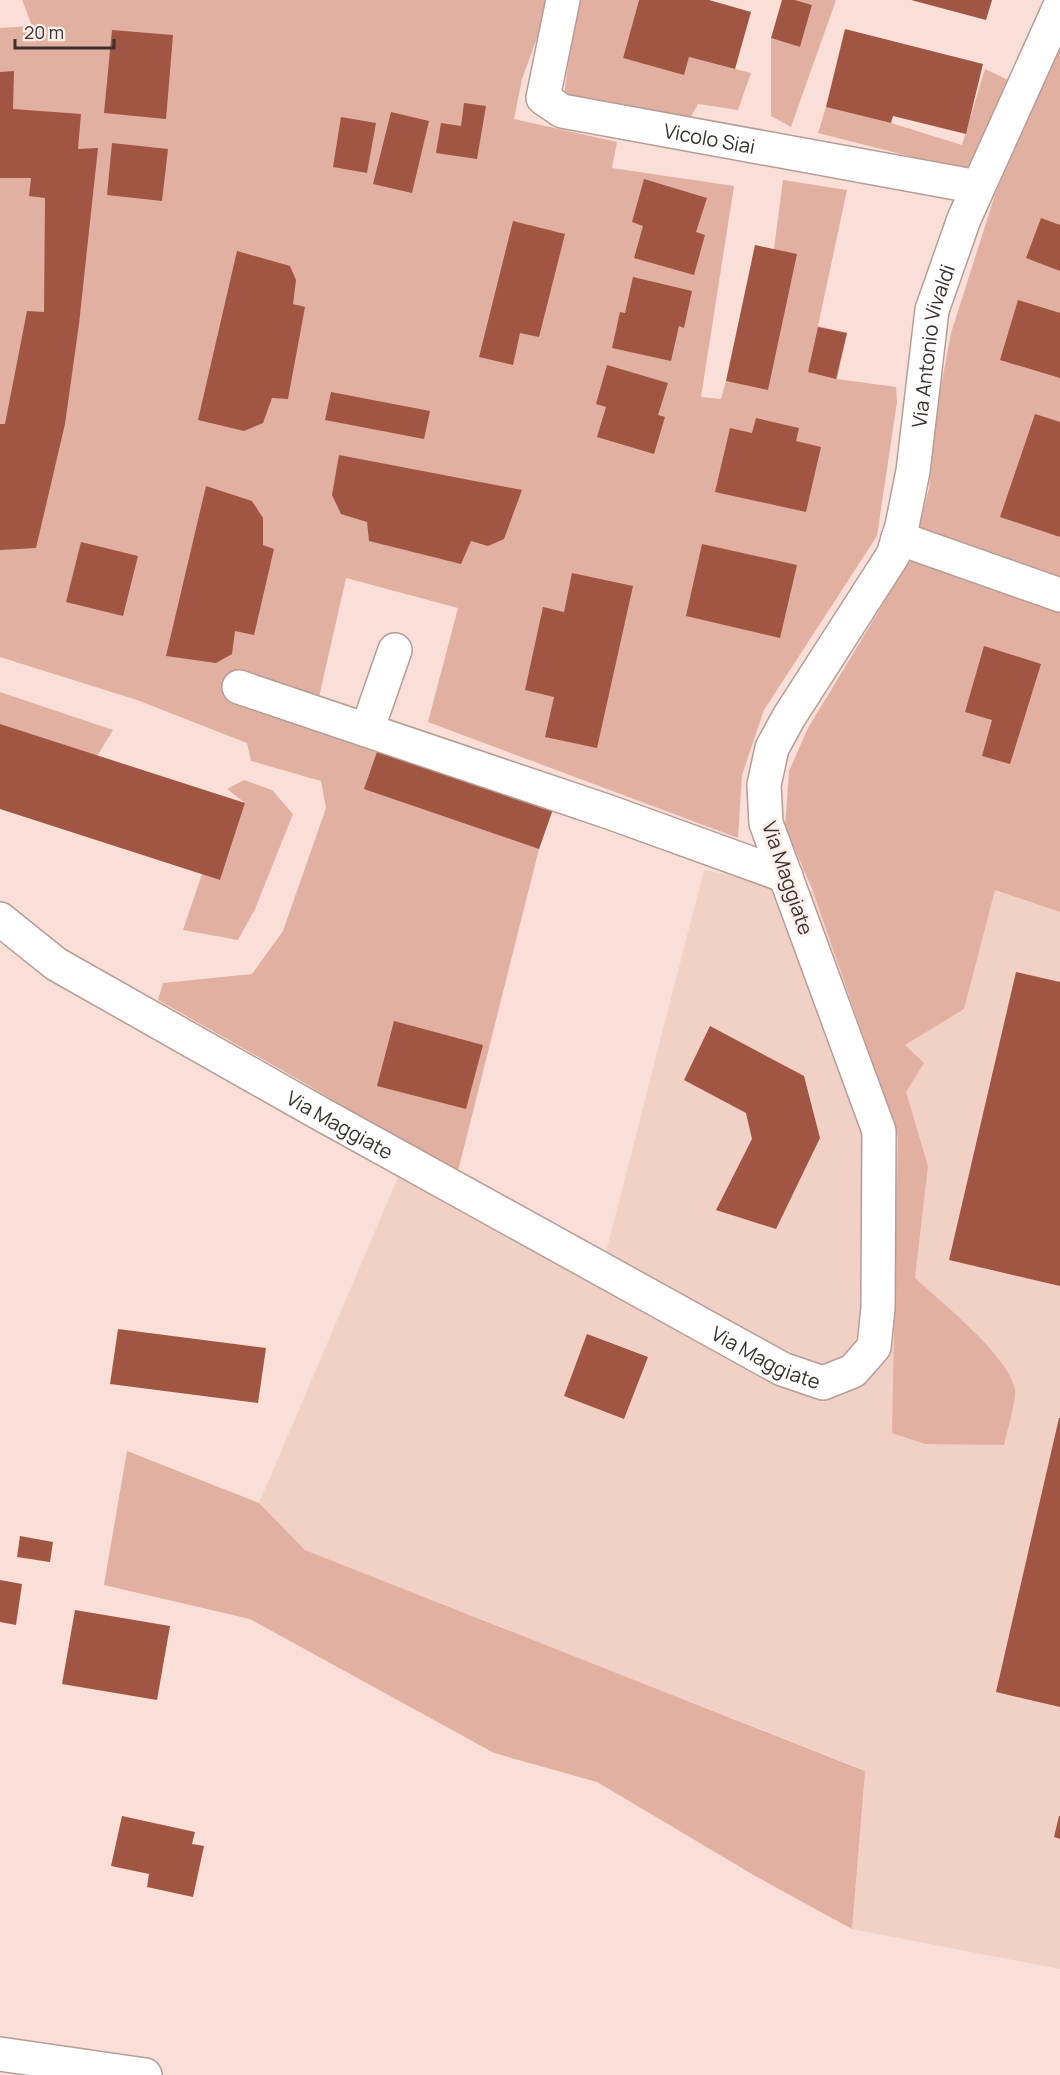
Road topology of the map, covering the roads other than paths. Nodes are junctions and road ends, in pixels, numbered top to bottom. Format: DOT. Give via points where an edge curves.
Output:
graph roads {
  1 [pos="563,0"];
  2 [pos="1060,6"];
  3 [pos="978,187"];
  4 [pos="898,538"];
  5 [pos="1060,595"];
  6 [pos="395,650"];
  7 [pos="239,687"];
  8 [pos="368,730"];
  9 [pos="786,876"];
  10 [pos="0,919"];
  11 [pos="0,2054"];
  12 [pos="145,2075"];
  1 -- 3 [label="street, Vicolo Siai" via="543,98 562,111"];
  2 -- 3 [label="street, Via Antonio Vivaldi"];
  3 -- 4 [label="street, Via Antonio Vivaldi" via="932,310 913,471"];
  4 -- 5 [label="street"];
  4 -- 9 [label="street, Via Maggiate" via="893,555 772,748 764,785 766,823"];
  6 -- 8 [label="street"];
  7 -- 8 [label="street"];
  8 -- 9 [label="street"];
  9 -- 10 [label="street, Via Maggiate" via="879,1131 878,1308 874,1347 853,1371 823,1383 782,1369 310,1108 56,964"];
  11 -- 12 [label="street"];
}
